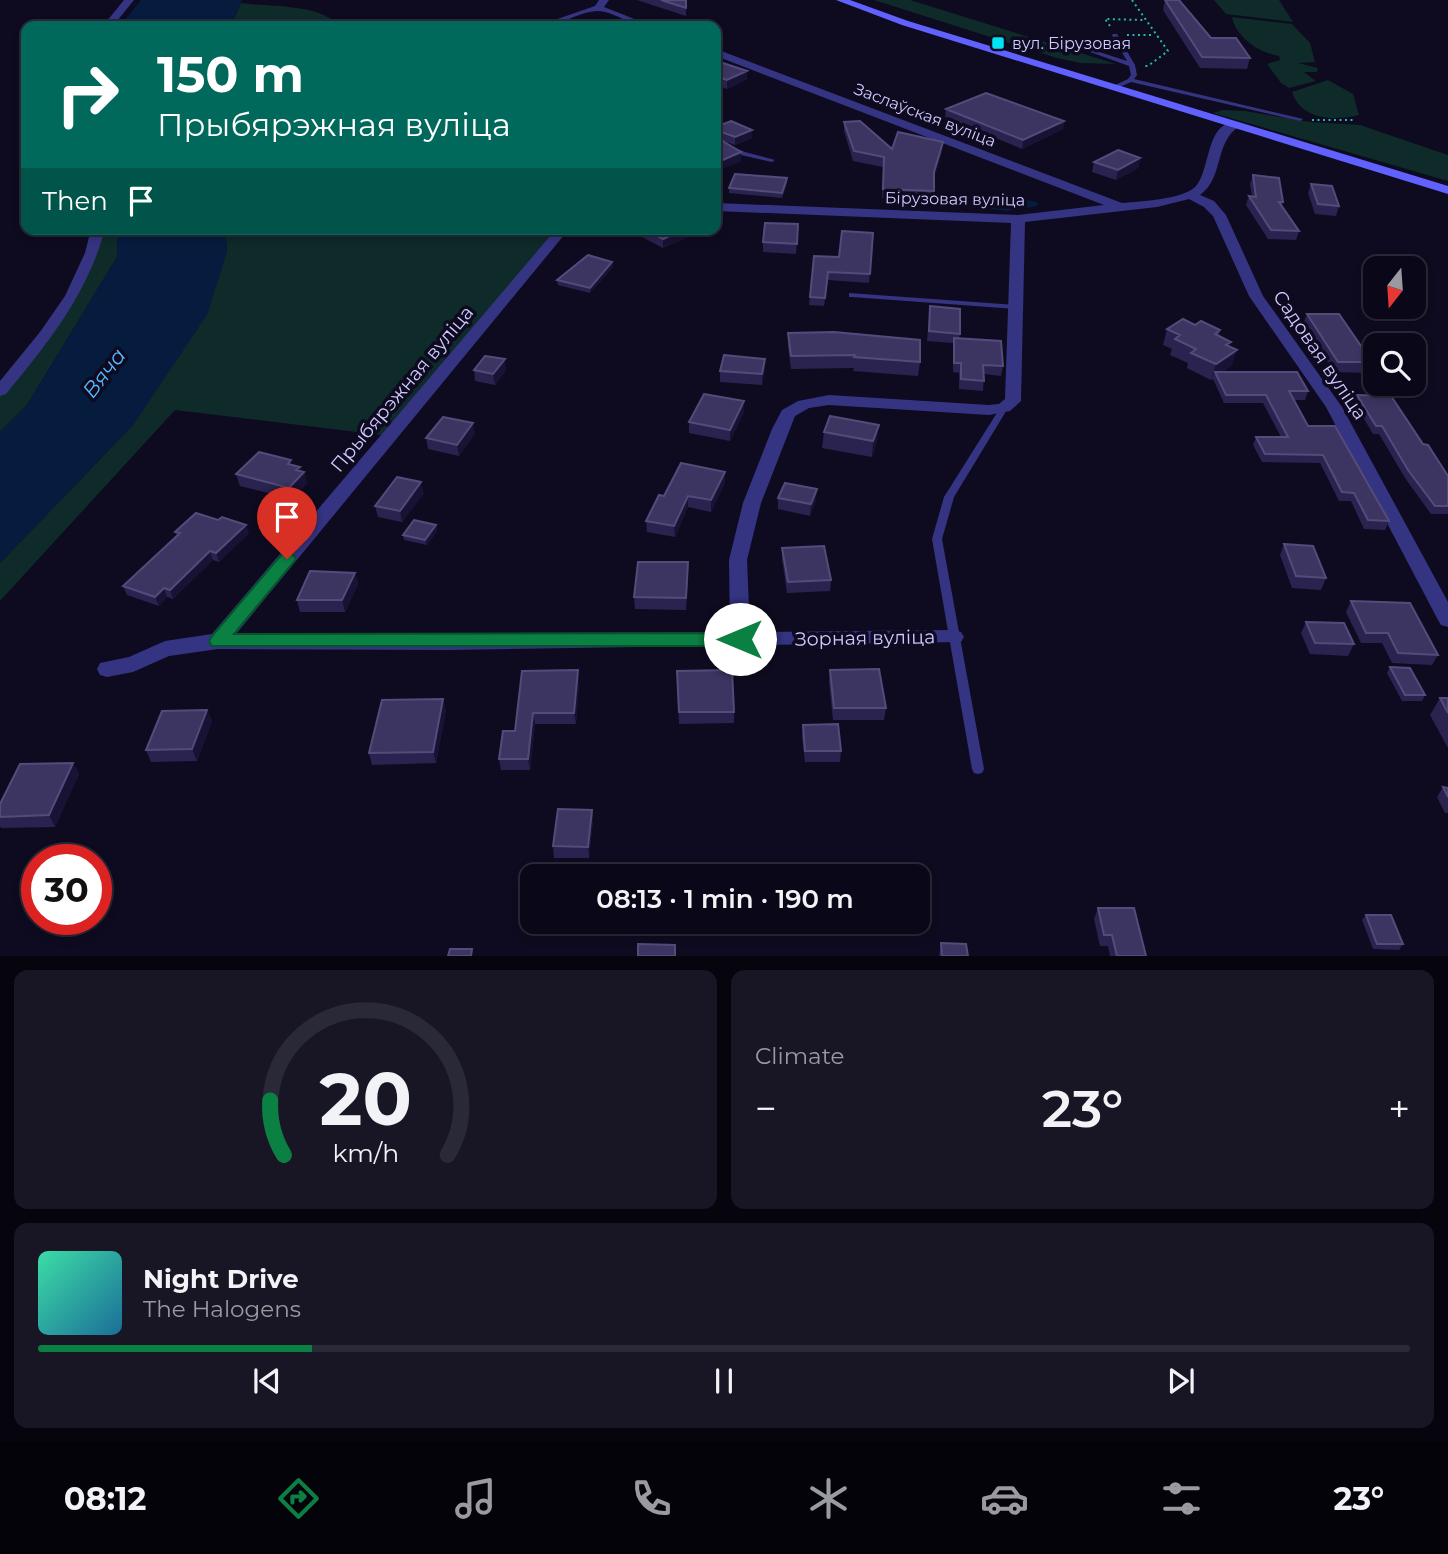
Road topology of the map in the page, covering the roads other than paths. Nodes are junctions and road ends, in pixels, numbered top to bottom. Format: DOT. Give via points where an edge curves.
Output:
graph roads {
  1 [pos="129,0"];
  2 [pos="841,0"];
  3 [pos="601,4"];
  4 [pos="112,21"];
  5 [pos="555,21"];
  6 [pos="637,21"];
  7 [pos="1115,35"];
  8 [pos="1085,49"];
  9 [pos="721,54"];
  10 [pos="1132,65"];
  11 [pos="1130,80"];
  12 [pos="1113,88"];
  13 [pos="1300,120"];
  14 [pos="1234,125"];
  15 [pos="721,144"];
  16 [pos="772,160"];
  17 [pos="1448,190"];
  18 [pos="1191,195"];
  19 [pos="721,207"];
  20 [pos="1123,208"];
  21 [pos="1018,219"];
  22 [pos="97,235"];
  23 [pos="558,235"];
  24 [pos="852,295"];
  25 [pos="1016,307"];
  26 [pos="0,391"];
  27 [pos="1004,408"];
  28 [pos="1448,620"];
  29 [pos="954,638"];
  30 [pos="740,639"];
  31 [pos="218,641"];
  32 [pos="107,669"];
  33 [pos="978,769"];
  1 -- 4 [label="street"];
  2 -- 12 [label="main road"];
  3 -- 5 [label="street"];
  3 -- 6 [label="street"];
  7 -- 10 [label="lane"];
  8 -- 10 [label="lane"];
  9 -- 20 [label="street, Заслаўская вуліца"];
  10 -- 11 [label="lane"];
  11 -- 12 [label="lane"];
  11 -- 13 [label="lane"];
  12 -- 14 [label="main road"];
  14 -- 17 [label="main road"];
  14 -- 18 [label="street" via="1220,134 1201,188"];
  15 -- 16 [label="lane"];
  18 -- 20 [label="street, Бірузовая вуліца"];
  18 -- 28 [label="street, Садовая вуліца" via="1219,215 1256,296 1334,407"];
  19 -- 21 [label="street, Бірузовая вуліца"];
  20 -- 21 [label="street, Бірузовая вуліца"];
  21 -- 25 [label="street"];
  22 -- 26 [label="street" via="92,257 61,318"];
  23 -- 31 [label="street, Прыбярэжная вуліца"];
  24 -- 25 [label="lane"];
  25 -- 27 [label="street" via="1015,391 1013,401"];
  27 -- 29 [label="lane" via="948,497 937,538"];
  27 -- 30 [label="street" via="829,400 804,404 788,413 752,503 738,560"];
  29 -- 30 [label="street, Зорная вуліца"];
  29 -- 33 [label="lane"];
  30 -- 31 [label="street, Зорная вуліца"];
  31 -- 32 [label="street, Зорная вуліца" via="164,649 133,664"];
}
